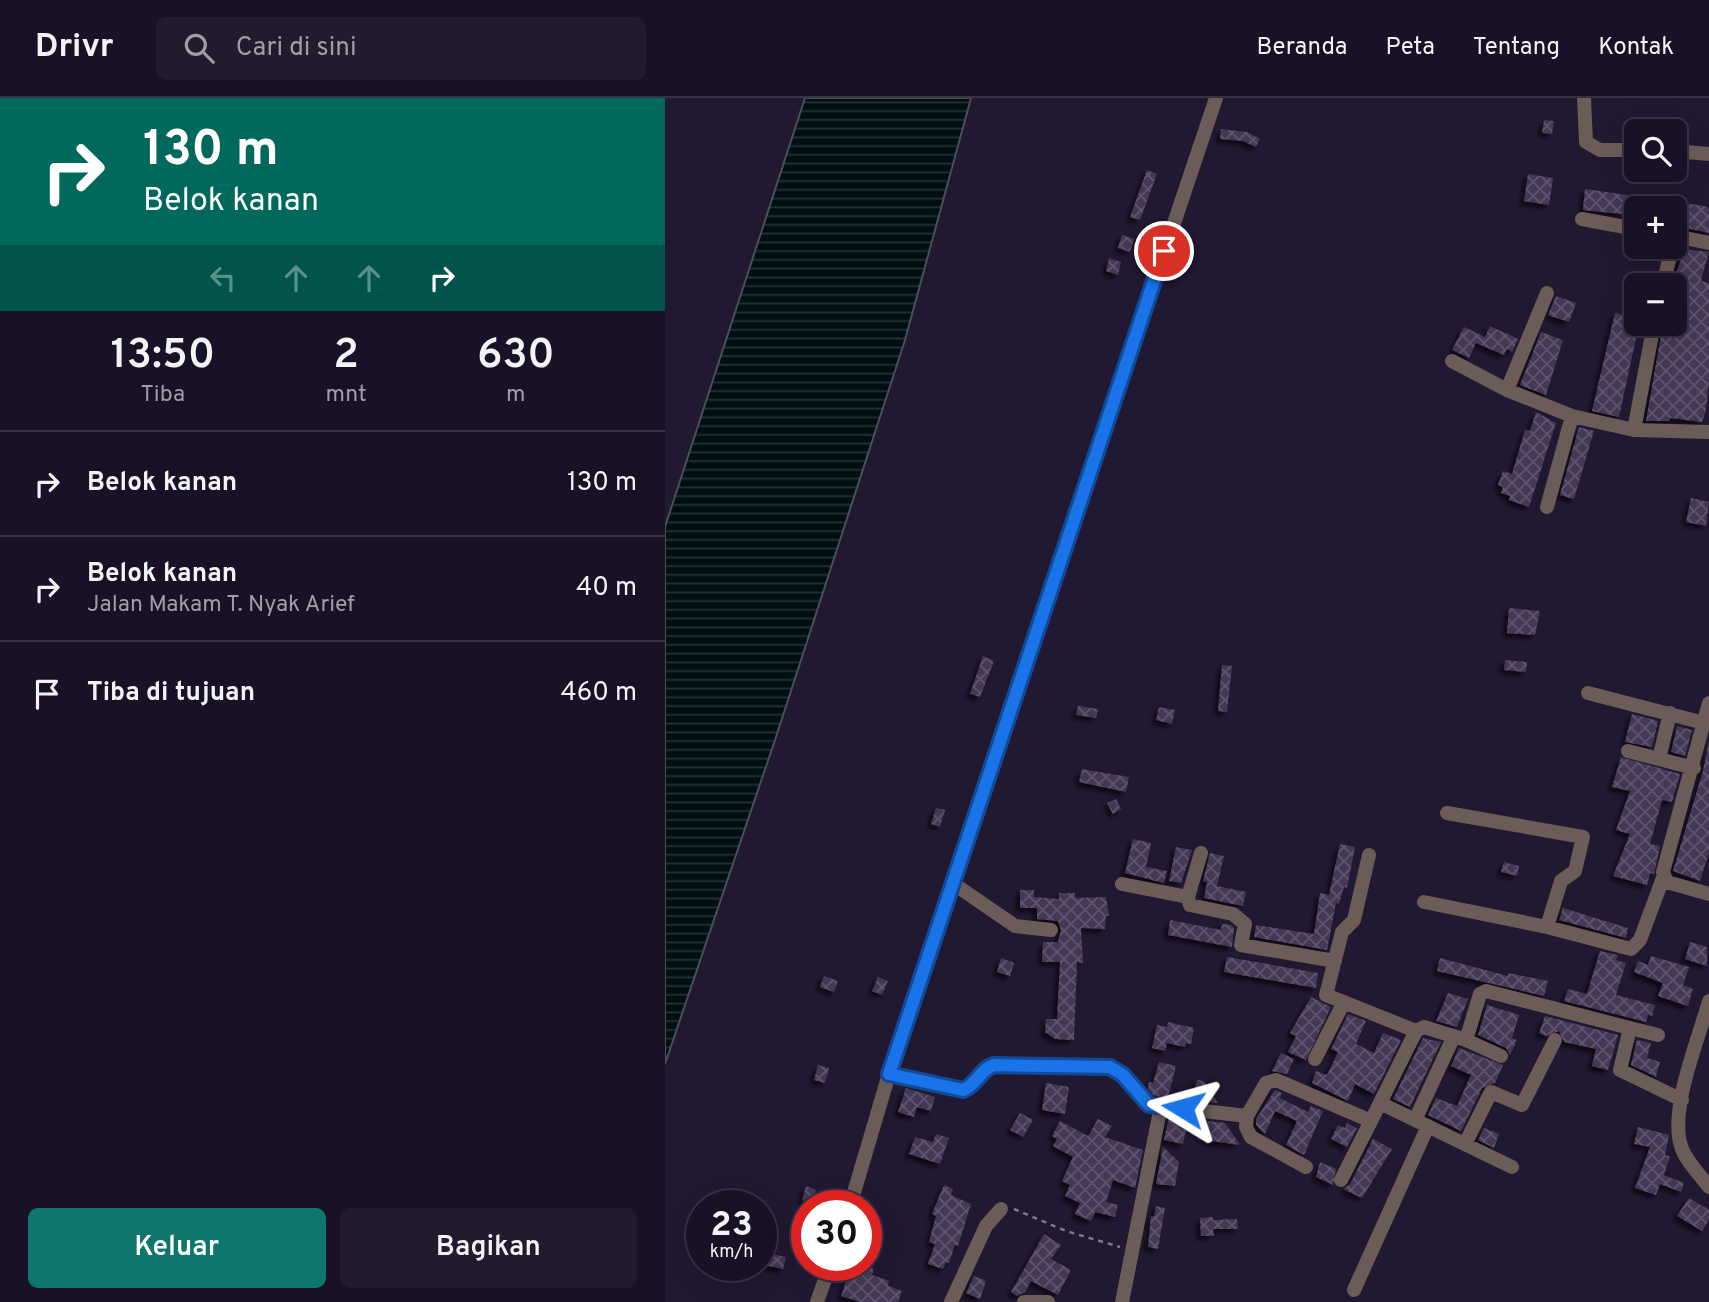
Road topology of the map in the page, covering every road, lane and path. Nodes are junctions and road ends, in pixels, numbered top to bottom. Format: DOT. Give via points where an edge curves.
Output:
graph roads {
  1 [pos="1216,98"];
  2 [pos="1584,98"];
  3 [pos="1624,150"];
  4 [pos="1687,152"];
  5 [pos="1709,154"];
  6 [pos="1582,219"];
  7 [pos="1624,227"];
  8 [pos="1687,238"];
  9 [pos="1709,243"];
  10 [pos="1547,293"];
  11 [pos="1652,336"];
  12 [pos="1452,361"];
  13 [pos="1507,390"];
  14 [pos="1571,416"];
  15 [pos="1634,430"];
  16 [pos="1709,432"];
  17 [pos="1547,508"];
  18 [pos="1588,693"];
  19 [pos="1709,703"];
  20 [pos="1670,713"];
  21 [pos="1704,723"];
  22 [pos="1628,751"];
  23 [pos="1659,759"];
  24 [pos="1694,768"];
  25 [pos="1447,813"];
  26 [pos="1201,853"];
  27 [pos="1369,855"];
  28 [pos="1663,878"];
  29 [pos="954,884"];
  30 [pos="1122,884"];
  31 [pos="1709,894"];
  32 [pos="1188,897"];
  33 [pos="1424,902"];
  34 [pos="1547,927"];
  35 [pos="1051,930"];
  36 [pos="1335,961"];
  37 [pos="1709,1001"];
  38 [pos="1344,1002"];
  39 [pos="1630,1028"];
  40 [pos="1416,1031"];
  41 [pos="1658,1035"];
  42 [pos="1460,1038"];
  43 [pos="1555,1040"];
  44 [pos="1501,1056"];
  45 [pos="1315,1059"];
  46 [pos="889,1074"];
  47 [pos="1682,1100"];
  48 [pos="1380,1103"];
  49 [pos="1161,1106"];
  50 [pos="1247,1116"];
  51 [pos="1371,1121"];
  52 [pos="1421,1123"];
  53 [pos="1465,1144"];
  54 [pos="1306,1167"];
  55 [pos="1512,1167"];
  56 [pos="1341,1180"];
  57 [pos="1709,1187"];
  58 [pos="855,1190"];
  59 [pos="1001,1209"];
  60 [pos="1132,1250"];
  61 [pos="824,1281"];
  62 [pos="1354,1290"];
  63 [pos="817,1302"];
  64 [pos="951,1302"];
  65 [pos="1024,1302"];
  66 [pos="1048,1302"];
  67 [pos="1122,1302"];
  1 -- 29 [label="street"];
  2 -- 3 [label="street" via="1586,142 1600,150"];
  4 -- 5 [label="street"];
  6 -- 7 [label="street"];
  8 -- 9 [label="street"];
  10 -- 13 [label="street"];
  11 -- 15 [label="street"];
  12 -- 13 [label="street"];
  13 -- 14 [label="street"];
  14 -- 15 [label="street"];
  14 -- 17 [label="street"];
  15 -- 16 [label="street"];
  18 -- 20 [label="street"];
  19 -- 21 [label="street"];
  20 -- 21 [label="street"];
  20 -- 23 [label="street"];
  21 -- 24 [label="street"];
  22 -- 23 [label="street"];
  23 -- 24 [label="street"];
  24 -- 28 [label="street"];
  25 -- 34 [label="street" via="1583,837 1575,871 1561,881"];
  26 -- 32 [label="street"];
  27 -- 36 [label="street" via="1354,920 1342,932"];
  28 -- 31 [label="street"];
  28 -- 34 [label="street" via="1640,940 1631,949"];
  29 -- 35 [label="street" via="1015,926"];
  29 -- 46 [label="street"];
  30 -- 32 [label="street"];
  32 -- 36 [label="street" via="1190,905 1233,914 1245,924 1241,945"];
  33 -- 34 [label="street"];
  36 -- 38 [label="street" via="1326,995"];
  37 -- 47 [label="street"];
  38 -- 40 [label="street"];
  38 -- 45 [label="street"];
  39 -- 41 [label="street"];
  39 -- 42 [label="street" via="1486,991 1480,994"];
  39 -- 47 [label="street" via="1620,1070"];
  40 -- 42 [label="street" via="1424,1027"];
  40 -- 48 [label="street"];
  42 -- 44 [label="street"];
  42 -- 52 [label="street"];
  43 -- 53 [label="street" via="1522,1105 1491,1092"];
  46 -- 49 [label="street" via="963,1090 994,1065 1102,1066 1123,1075 1149,1105"];
  46 -- 58 [label="street"];
  47 -- 57 [label="street" via="1681,1149"];
  48 -- 51 [label="street"];
  48 -- 52 [label="street"];
  49 -- 50 [label="street"];
  49 -- 60 [label="street"];
  50 -- 51 [label="street" via="1266,1083 1276,1080"];
  50 -- 54 [label="street" via="1251,1136"];
  51 -- 56 [label="street"];
  52 -- 53 [label="street"];
  52 -- 62 [label="street"];
  53 -- 55 [label="street"];
  59 -- 60 [label="path" via="1011,1207 1066,1231"];
  59 -- 64 [label="street" via="986,1226"];
  60 -- 67 [label="street"];
  61 -- 63 [label="street"];
  65 -- 66 [label="street"];
}
